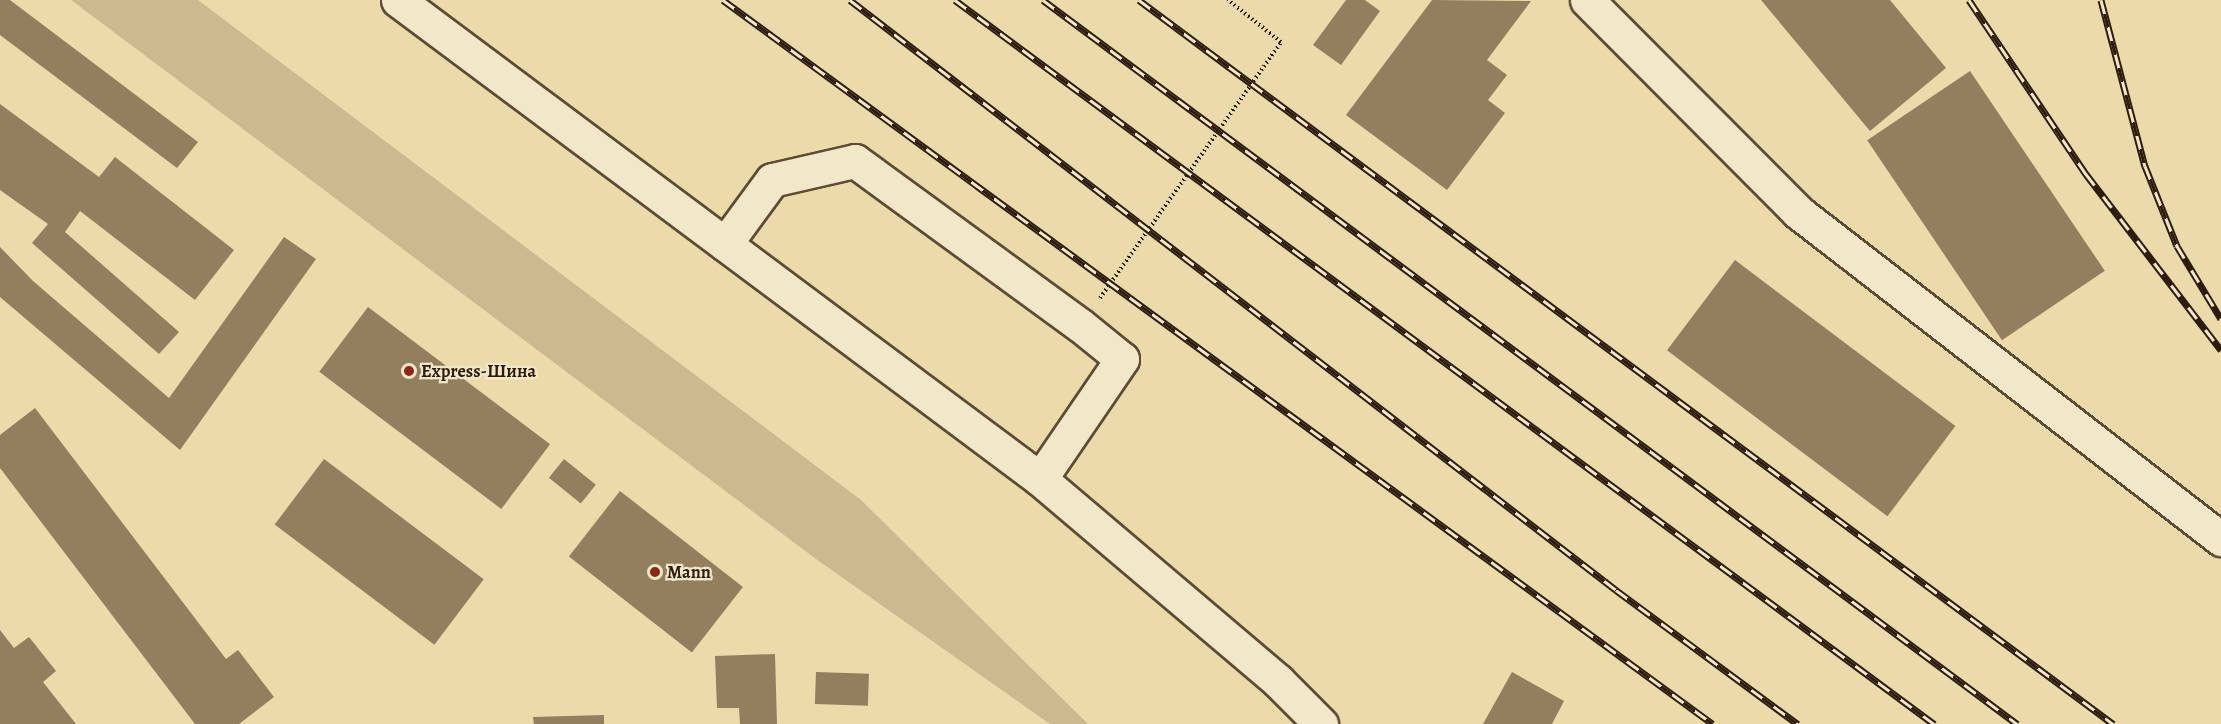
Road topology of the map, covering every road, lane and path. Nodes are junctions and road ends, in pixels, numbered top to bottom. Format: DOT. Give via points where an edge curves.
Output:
graph roads {
  1 [pos="398,0"];
  2 [pos="1228,0"];
  3 [pos="1587,0"];
  4 [pos="725,244"];
  5 [pos="1080,326"];
  6 [pos="1040,479"];
  7 [pos="2221,539"];
  8 [pos="1321,724"];
  1 -- 4 [label="lane"];
  2 -- 5 [label="path" via="1281,42"];
  3 -- 7 [label="lane" via="1798,212"];
  4 -- 5 [label="lane" via="772,180 855,160"];
  4 -- 6 [label="lane"];
  5 -- 6 [label="lane" via="1122,359"];
  6 -- 8 [label="lane" via="1278,681"];
}
